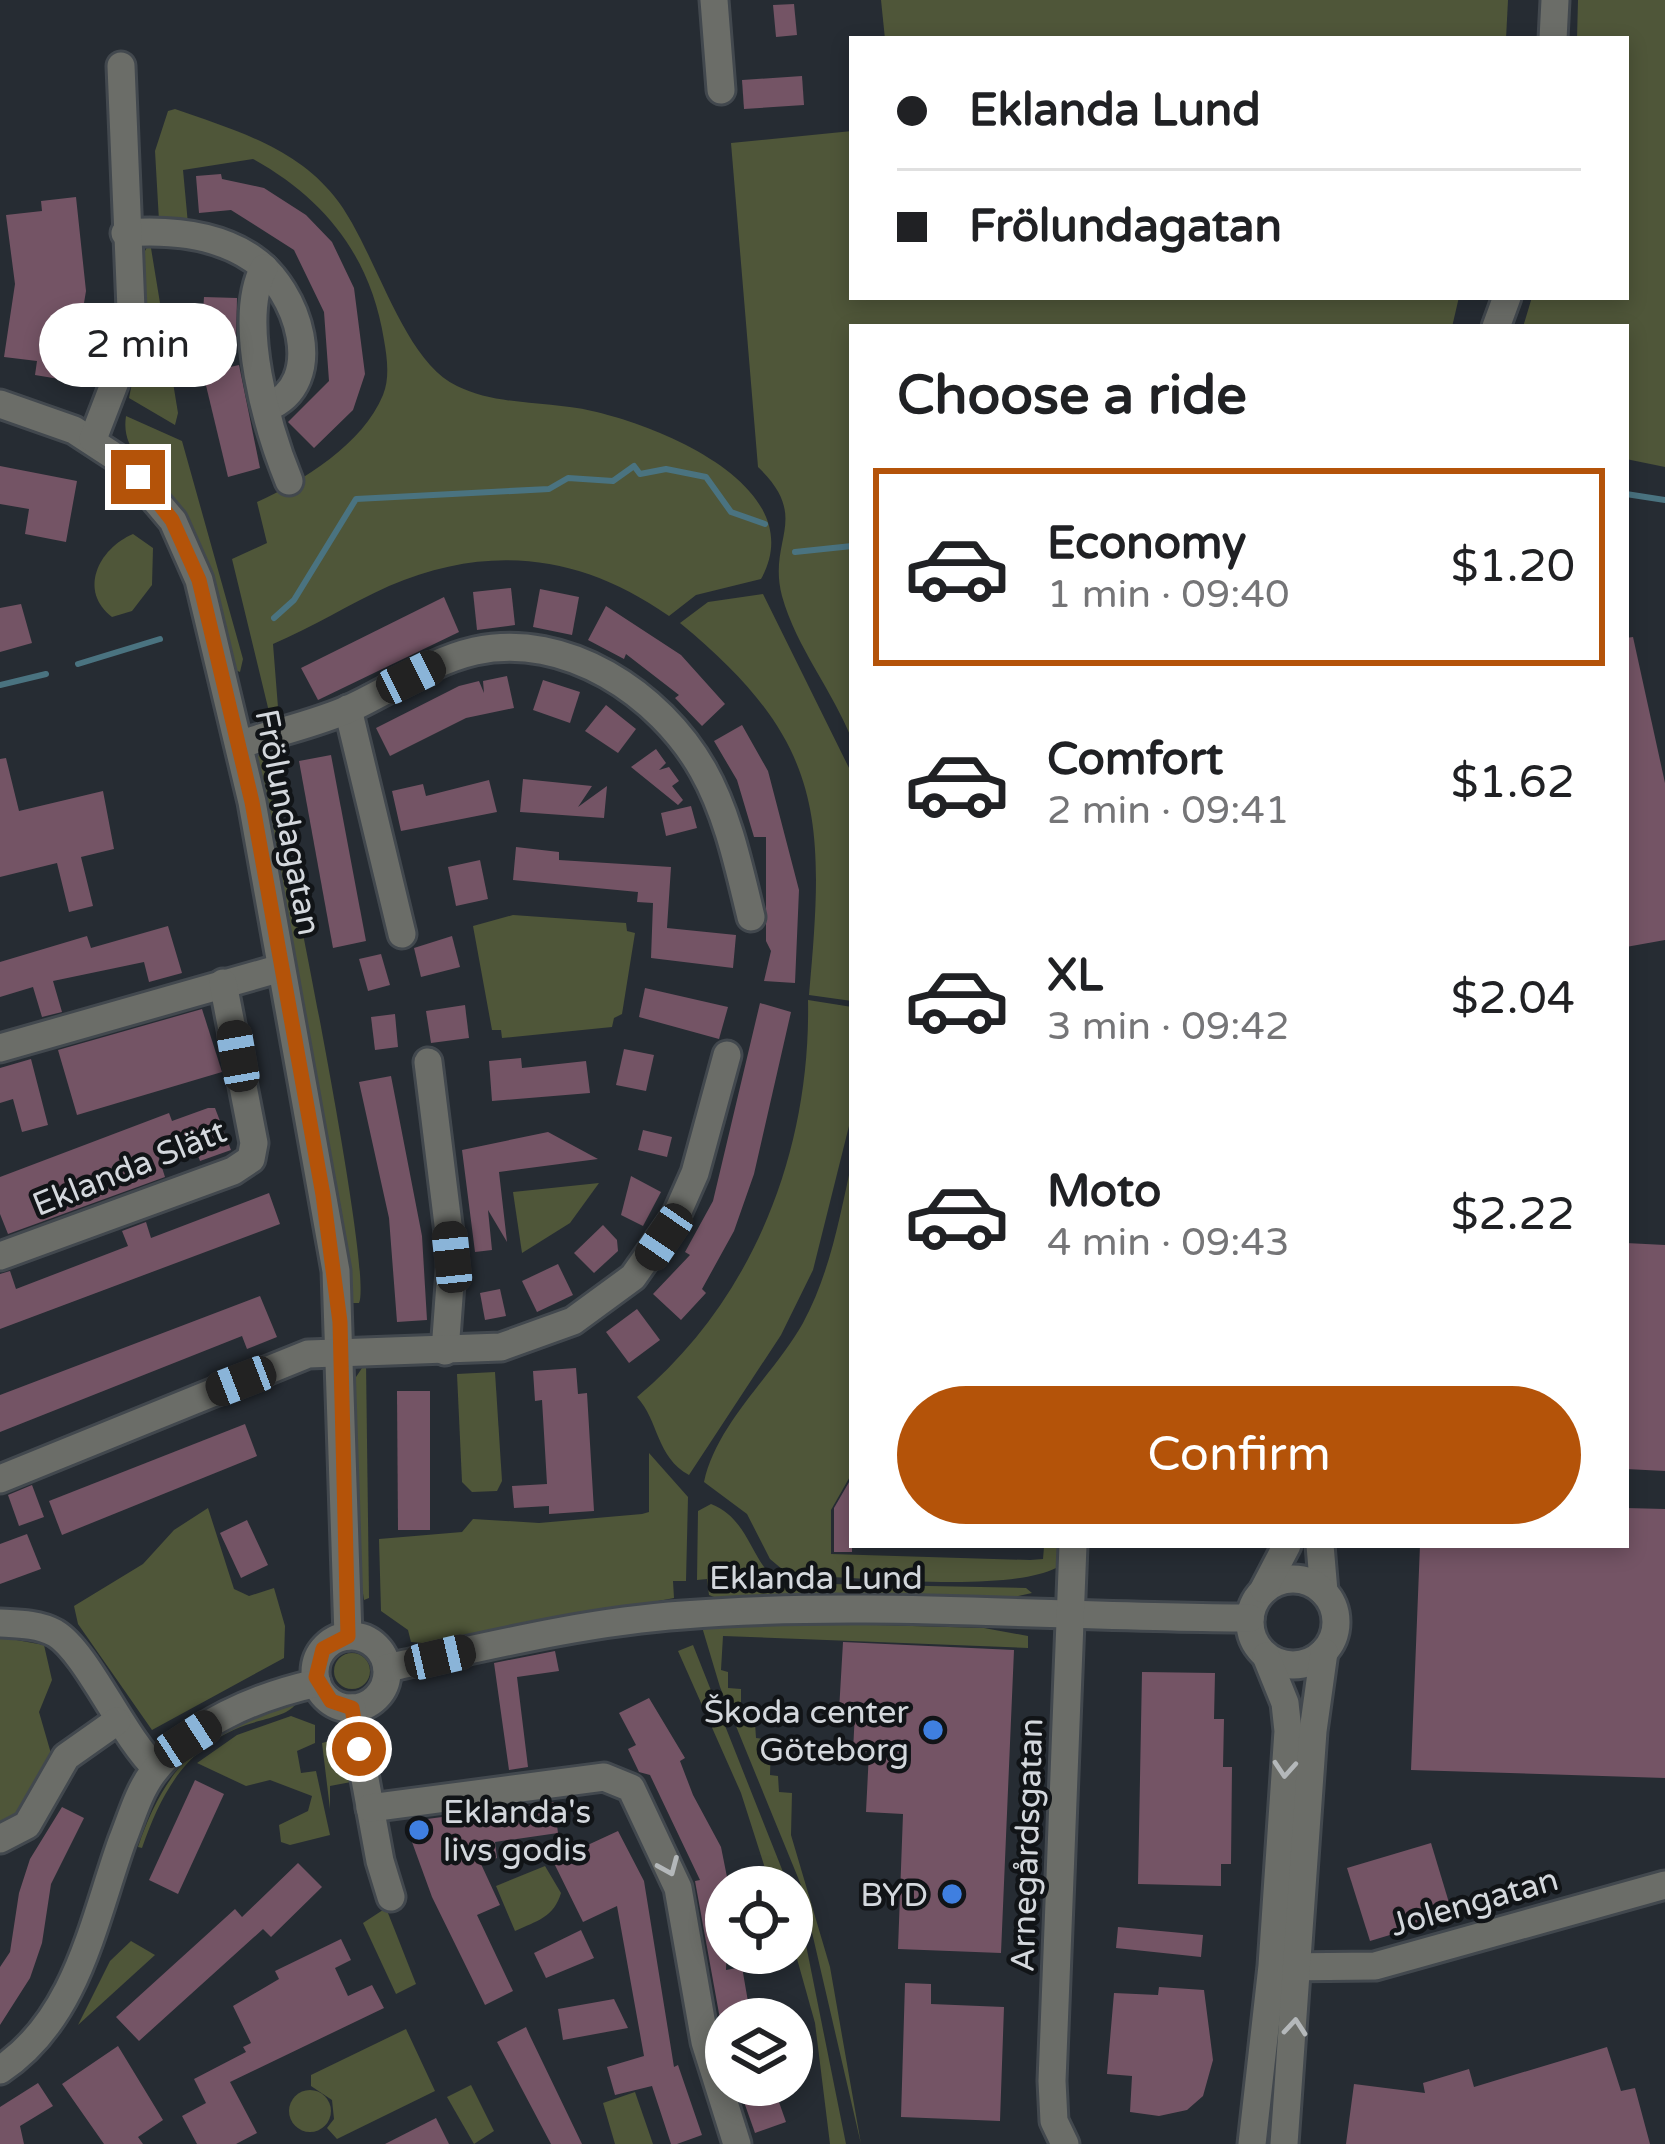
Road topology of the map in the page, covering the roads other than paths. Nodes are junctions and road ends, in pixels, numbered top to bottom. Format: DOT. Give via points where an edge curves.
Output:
graph roads {
  1 [pos="714,0"];
  2 [pos="1555,0"];
  3 [pos="1553,36"];
  4 [pos="121,66"];
  5 [pos="721,90"];
  6 [pos="125,233"];
  7 [pos="264,268"];
  8 [pos="0,404"];
  9 [pos="266,408"];
  10 [pos="92,439"];
  11 [pos="289,481"];
  12 [pos="348,709"];
  13 [pos="238,746"];
  14 [pos="752,917"];
  15 [pos="402,934"];
  16 [pos="281,968"];
  17 [pos="223,983"];
  18 [pos="0,1048"];
  19 [pos="727,1055"];
  20 [pos="428,1062"];
  21 [pos="0,1256"];
  22 [pos="341,1350"];
  23 [pos="445,1351"];
  24 [pos="0,1478"];
  25 [pos="1073,1548"];
  26 [pos="1285,1548"];
  27 [pos="1320,1548"];
  28 [pos="1264,1589"];
  29 [pos="1324,1592"];
  30 [pos="1071,1618"];
  31 [pos="1250,1618"];
  32 [pos="0,1623"];
  33 [pos="348,1636"];
  34 [pos="1324,1652"];
  35 [pos="1266,1656"];
  36 [pos="387,1668"];
  37 [pos="317,1683"];
  38 [pos="352,1708"];
  39 [pos="117,1721"];
  40 [pos="156,1768"];
  41 [pos="370,1808"];
  42 [pos="0,1839"];
  43 [pos="1665,1885"];
  44 [pos="392,1897"];
  45 [pos="1286,1967"];
  46 [pos="0,2070"];
  47 [pos="736,2144"];
  48 [pos="1065,2144"];
  49 [pos="1252,2144"];
  50 [pos="1284,2144"];
  1 -- 5 [label="street"];
  2 -- 3 [label="street"];
  4 -- 6 [label="street"];
  6 -- 7 [label="street" via="188,235"];
  6 -- 10 [label="street" via="128,338"];
  7 -- 9 [label="street" via="256,344"];
  7 -- 9 [label="street" via="287,296 300,346 292,388"];
  8 -- 10 [label="street"];
  9 -- 11 [label="street"];
  10 -- 13 [label="street, Frölundagatan" via="147,487 187,547"];
  12 -- 13 [label="street"];
  12 -- 14 [label="street" via="472,651 524,648 584,663 660,714 690,749 714,793"];
  12 -- 15 [label="street"];
  13 -- 16 [label="street, Frölundagatan"];
  16 -- 17 [label="street"];
  16 -- 22 [label="street, Frölundagatan" via="333,1255"];
  17 -- 18 [label="street"];
  17 -- 21 [label="street, Eklanda Slätt" via="251,1159"];
  19 -- 23 [label="street" via="686,1196 633,1277 574,1321 526,1340"];
  20 -- 23 [label="street" via="452,1257"];
  22 -- 23 [label="street"];
  22 -- 24 [label="street" via="308,1354"];
  22 -- 33 [label="street, Frölundagatan"];
  25 -- 30 [label="street, Arnegårdsgatan"];
  26 -- 28 [label="street"];
  27 -- 29 [label="street"];
  28 -- 29 [label="street" via="1294,1578"];
  28 -- 31 [label="street"];
  29 -- 34 [label="street" via="1336,1622"];
  30 -- 31 [label="street, Eklanda Lund"];
  30 -- 36 [label="street, Eklanda Lund" via="682,1615 531,1636"];
  30 -- 48 [label="street, Arnegårdsgatan" via="1052,2081"];
  31 -- 35 [label="street"];
  32 -- 39 [label="street" via="58,1634"];
  33 -- 36 [label="street" via="376,1646"];
  33 -- 37 [label="street" via="323,1649"];
  34 -- 35 [label="street" via="1296,1665"];
  34 -- 45 [label="street"];
  35 -- 45 [label="street, one-way" via="1288,1731"];
  36 -- 38 [label="street" via="380,1693"];
  37 -- 38 [label="street" via="331,1701"];
  37 -- 40 [label="street" via="227,1715"];
  38 -- 41 [label="street"];
  39 -- 40 [label="street"];
  39 -- 42 [label="street" via="66,1757 27,1825"];
  40 -- 46 [label="street" via="69,1989 32,2045"];
  41 -- 44 [label="street"];
  41 -- 47 [label="street, one-way" via="604,1777 631,1788 674,1876 705,2042"];
  43 -- 45 [label="street, Jolengatan" via="1375,1966"];
  45 -- 49 [label="street"];
  50 -- 45 [label="street, one-way"];
}
